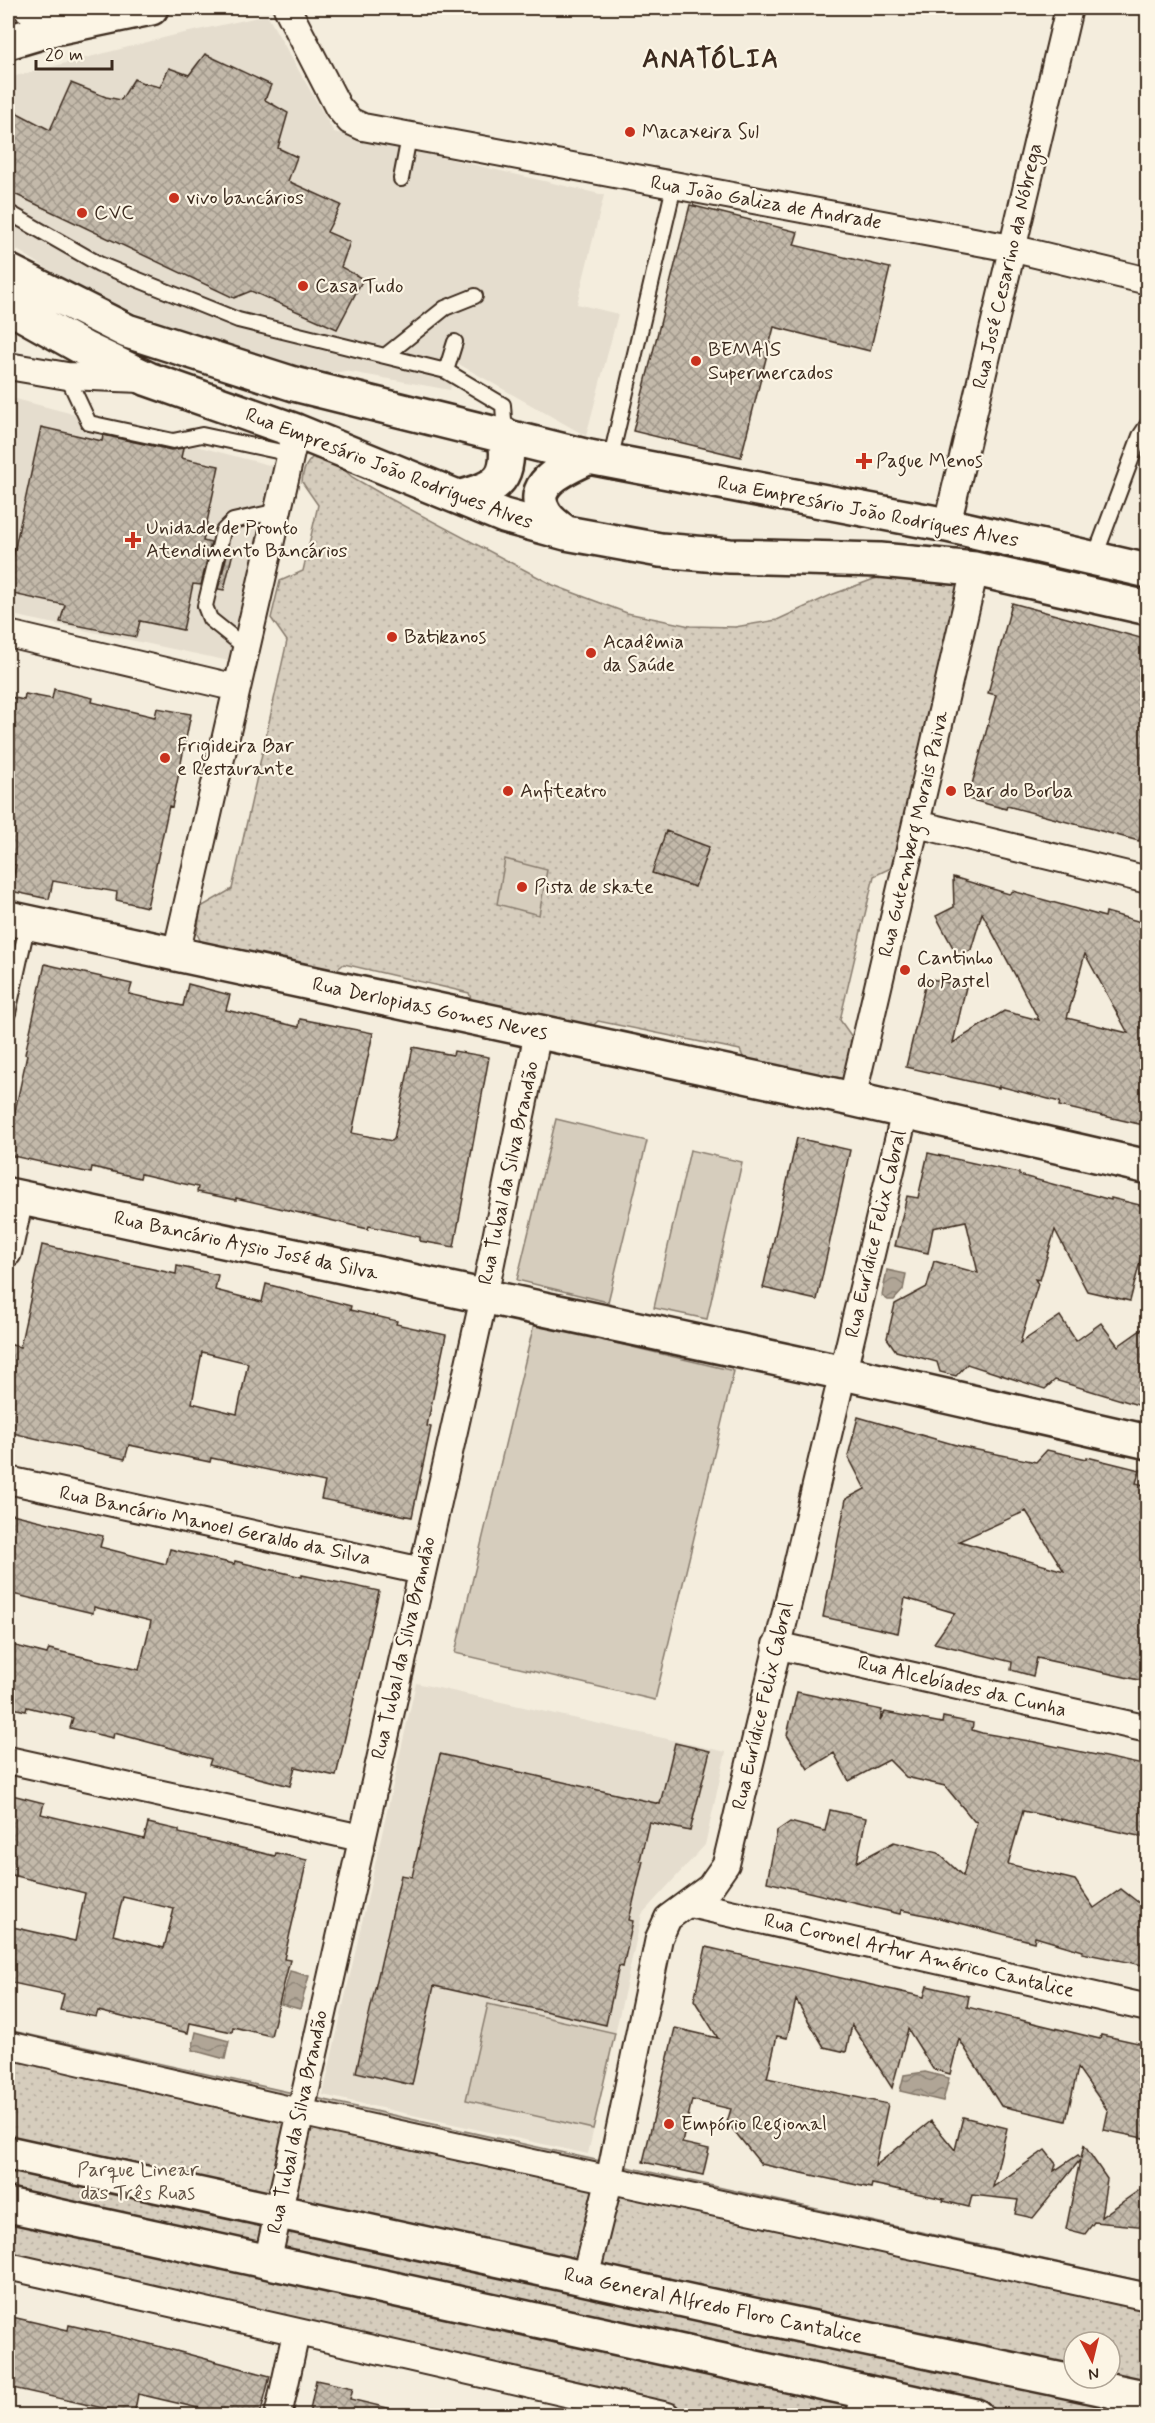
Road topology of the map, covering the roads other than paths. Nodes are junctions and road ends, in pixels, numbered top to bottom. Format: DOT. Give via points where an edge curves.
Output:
graph roads {
  1 [pos="26,8"];
  2 [pos="151,8"];
  3 [pos="287,8"];
  4 [pos="1069,8"];
  5 [pos="55,28"];
  6 [pos="8,42"];
  7 [pos="409,136"];
  8 [pos="401,179"];
  9 [pos="674,186"];
  10 [pos="8,212"];
  11 [pos="1011,248"];
  12 [pos="8,271"];
  13 [pos="1148,281"];
  14 [pos="475,296"];
  15 [pos="8,306"];
  16 [pos="455,342"];
  17 [pos="385,356"];
  18 [pos="8,366"];
  19 [pos="446,371"];
  20 [pos="68,376"];
  21 [pos="148,379"];
  22 [pos="1148,424"];
  23 [pos="505,435"];
  24 [pos="293,442"];
  25 [pos="599,459"];
  26 [pos="461,497"];
  27 [pos="278,511"];
  28 [pos="946,525"];
  29 [pos="566,533"];
  30 [pos="1094,559"];
  31 [pos="975,569"];
  32 [pos="1148,571"];
  33 [pos="1148,608"];
  34 [pos="8,634"];
  35 [pos="246,648"];
  36 [pos="237,688"];
  37 [pos="917,824"];
  38 [pos="1148,880"];
  39 [pos="18,920"];
  40 [pos="176,954"];
  41 [pos="8,1013"];
  42 [pos="538,1032"];
  43 [pos="852,1099"];
  44 [pos="905,1111"];
  45 [pos="1148,1167"];
  46 [pos="14,1197"];
  47 [pos="8,1253"];
  48 [pos="484,1297"];
  49 [pos="843,1373"];
  50 [pos="1148,1442"];
  51 [pos="8,1480"];
  52 [pos="422,1571"];
  53 [pos="776,1646"];
  54 [pos="1148,1729"];
  55 [pos="8,1760"];
  56 [pos="361,1838"];
  57 [pos="690,1904"];
  58 [pos="1148,2008"];
  59 [pos="8,2045"];
  60 [pos="299,2112"];
  61 [pos="8,2153"];
  62 [pos="609,2181"];
  63 [pos="8,2205"];
  64 [pos="279,2211"];
  65 [pos="267,2263"];
  66 [pos="8,2266"];
  67 [pos="585,2278"];
  68 [pos="1148,2297"];
  69 [pos="296,2333"];
  70 [pos="1130,2402"];
  71 [pos="862,2403"];
  72 [pos="278,2415"];
  73 [pos="667,2415"];
  74 [pos="976,2415"];
  1 -- 5 [label="street"];
  2 -- 5 [label="main road"];
  3 -- 7 [label="street, Rua João Galiza de Andrade" via="338,107 350,121"];
  4 -- 11 [label="street, Rua José Cesarino da Nóbrega"];
  5 -- 6 [label="main road"];
  7 -- 8 [label="lane"];
  7 -- 9 [label="street, Rua João Galiza de Andrade"];
  9 -- 11 [label="street, Rua João Galiza de Andrade"];
  9 -- 25 [label="lane"];
  10 -- 17 [label="lane" via="99,264 238,320"];
  11 -- 13 [label="street, Rua João Galiza de Andrade"];
  11 -- 28 [label="street, Rua José Cesarino da Nóbrega"];
  12 -- 23 [label="main road, Rua Empresário João Rodrigues Alves" via="127,332 294,384"];
  14 -- 17 [label="lane" via="445,308"];
  15 -- 21 [label="main road, Rua Empresário João Rodrigues Alves"];
  16 -- 19 [label="lane"];
  17 -- 19 [label="lane"];
  18 -- 20 [label="street"];
  19 -- 23 [label="lane" via="503,405"];
  20 -- 21 [label="street"];
  20 -- 24 [label="lane" via="89,423 173,441 202,435"];
  21 -- 24 [label="main road, Rua Empresário João Rodrigues Alves"];
  22 -- 30 [label="lane"];
  23 -- 25 [label="main road, Rua Empresário João Rodrigues Alves"];
  23 -- 26 [label="main road" via="505,472 488,490"];
  24 -- 26 [label="main road, Rua Empresário João Rodrigues Alves"];
  24 -- 27 [label="street"];
  25 -- 28 [label="main road, Rua Empresário João Rodrigues Alves"];
  25 -- 29 [label="main road" via="549,478 541,494 545,515"];
  26 -- 29 [label="main road, Rua Empresário João Rodrigues Alves" via="504,516"];
  27 -- 35 [label="street"];
  27 -- 35 [label="lane" via="233,521 223,531 205,606 210,619"];
  28 -- 30 [label="main road, Rua Empresário João Rodrigues Alves"];
  29 -- 31 [label="main road, Rua Empresário João Rodrigues Alves" via="672,551 880,560"];
  30 -- 32 [label="main road, Rua Empresário João Rodrigues Alves"];
  31 -- 33 [label="main road, Rua Empresário João Rodrigues Alves"];
  31 -- 37 [label="street, Rua Gutemberg Morais Paiva"];
  34 -- 36 [label="street"];
  35 -- 36 [label="street"];
  36 -- 40 [label="street"];
  37 -- 38 [label="street"];
  37 -- 43 [label="street, Rua Gutemberg Morais Paiva"];
  39 -- 40 [label="main road, Rua Derlopidas Gomes Neves"];
  39 -- 41 [label="lane"];
  40 -- 42 [label="main road, Rua Derlopidas Gomes Neves"];
  42 -- 43 [label="main road, Rua Derlopidas Gomes Neves"];
  42 -- 48 [label="street, Rua Tubal da Silva Brandão"];
  43 -- 44 [label="main road, Rua Derlopidas Gomes Neves"];
  44 -- 45 [label="main road, Rua Derlopidas Gomes Neves"];
  44 -- 49 [label="street, Rua Eurídice Felix Cabral"];
  46 -- 47 [label="street"];
  46 -- 48 [label="main road, Rua Bancário Aysio José da Silva"];
  48 -- 49 [label="main road, Rua Bancário Aysio José da Silva"];
  48 -- 52 [label="street, Rua Tubal da Silva Brandão"];
  49 -- 50 [label="main road, Rua Bancário Aysio José da Silva"];
  49 -- 53 [label="street, Rua Eurídice Felix Cabral"];
  51 -- 52 [label="street, Rua Bancário Manoel Geraldo da Silva"];
  52 -- 56 [label="street, Rua Tubal da Silva Brandão"];
  53 -- 54 [label="street, Rua Alcebíades da Cunha"];
  53 -- 57 [label="street, Rua Eurídice Felix Cabral" via="726,1864 710,1887"];
  55 -- 56 [label="street"];
  56 -- 60 [label="street, Rua Tubal da Silva Brandão"];
  57 -- 58 [label="street, Rua Coronel Artur Américo Cantalice"];
  57 -- 62 [label="street, Rua Eurídice Felix Cabral" via="668,1918 659,1938"];
  59 -- 60 [label="street"];
  60 -- 62 [label="street"];
  60 -- 64 [label="street, Rua Tubal da Silva Brandão"];
  61 -- 64 [label="main road, Rua General Alfredo Floro Cantalice"];
  62 -- 67 [label="street, Rua Eurídice Felix Cabral"];
  62 -- 68 [label="street"];
  63 -- 65 [label="main road"];
  64 -- 65 [label="street, Rua Tubal da Silva Brandão"];
  64 -- 67 [label="main road, Rua General Alfredo Floro Cantalice"];
  65 -- 71 [label="main road"];
  66 -- 69 [label="street"];
  67 -- 70 [label="main road, Rua General Alfredo Floro Cantalice"];
  69 -- 72 [label="street"];
  69 -- 73 [label="street"];
  71 -- 74 [label="main road"];
}
